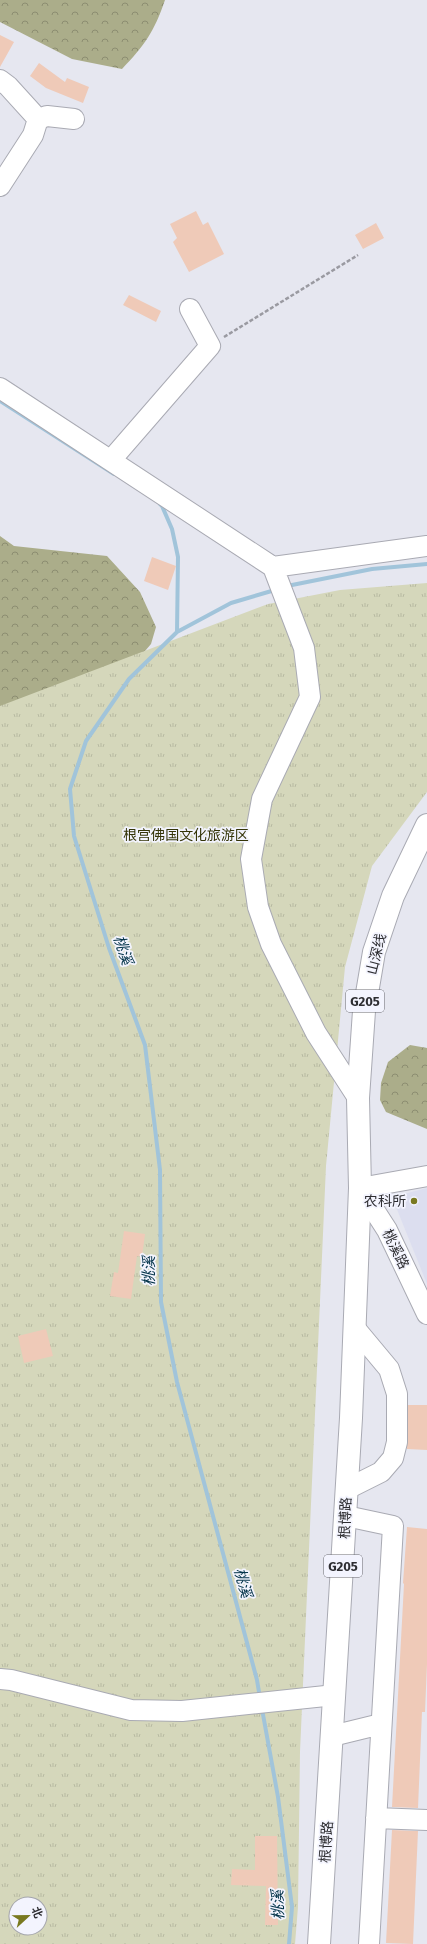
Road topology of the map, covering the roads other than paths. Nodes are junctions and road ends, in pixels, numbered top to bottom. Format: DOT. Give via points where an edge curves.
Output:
graph roads {
  1 [pos="0,80"];
  2 [pos="38,119"];
  3 [pos="74,119"];
  4 [pos="0,186"];
  5 [pos="190,309"];
  6 [pos="0,388"];
  7 [pos="111,460"];
  8 [pos="427,546"];
  9 [pos="273,567"];
  10 [pos="427,825"];
  11 [pos="358,1098"];
  12 [pos="427,1176"];
  13 [pos="360,1188"];
  14 [pos="427,1314"];
  15 [pos="354,1327"];
  16 [pos="347,1489"];
  17 [pos="346,1516"];
  18 [pos="0,1680"];
  19 [pos="335,1695"];
  20 [pos="381,1724"];
  21 [pos="332,1736"];
  22 [pos="376,1818"];
  23 [pos="427,1820"];
  24 [pos="319,1944"];
  25 [pos="369,1944"];
  1 -- 2 [label="street"];
  2 -- 3 [label="street" via="47,116"];
  2 -- 4 [label="street" via="33,135"];
  5 -- 7 [label="street" via="210,346"];
  6 -- 7 [label="street"];
  7 -- 9 [label="street"];
  8 -- 9 [label="street"];
  9 -- 11 [label="street" via="304,648 310,697 262,799 251,859 258,907 271,944 316,1034"];
  10 -- 11 [label="highway, 山深线 / G205" via="393,896 374,952 364,1011"];
  11 -- 13 [label="highway, 山深线 / G205"];
  12 -- 13 [label="street"];
  13 -- 14 [label="street, 桃溪路" via="387,1230"];
  13 -- 15 [label="highway, 根博路 / G205"];
  15 -- 16 [label="highway, 根博路 / G205"];
  15 -- 16 [label="street" via="389,1369 397,1394 397,1442 393,1458 381,1472"];
  16 -- 17 [label="highway, 根博路 / G205"];
  17 -- 19 [label="highway, 根博路 / G205"];
  17 -- 20 [label="street" via="393,1526"];
  18 -- 19 [label="street" via="11,1680 131,1710 182,1711"];
  19 -- 21 [label="highway, 根博路 / G205"];
  20 -- 21 [label="street"];
  20 -- 22 [label="street"];
  21 -- 24 [label="highway, 根博路 / G205"];
  22 -- 23 [label="street"];
  22 -- 25 [label="street"];
}
